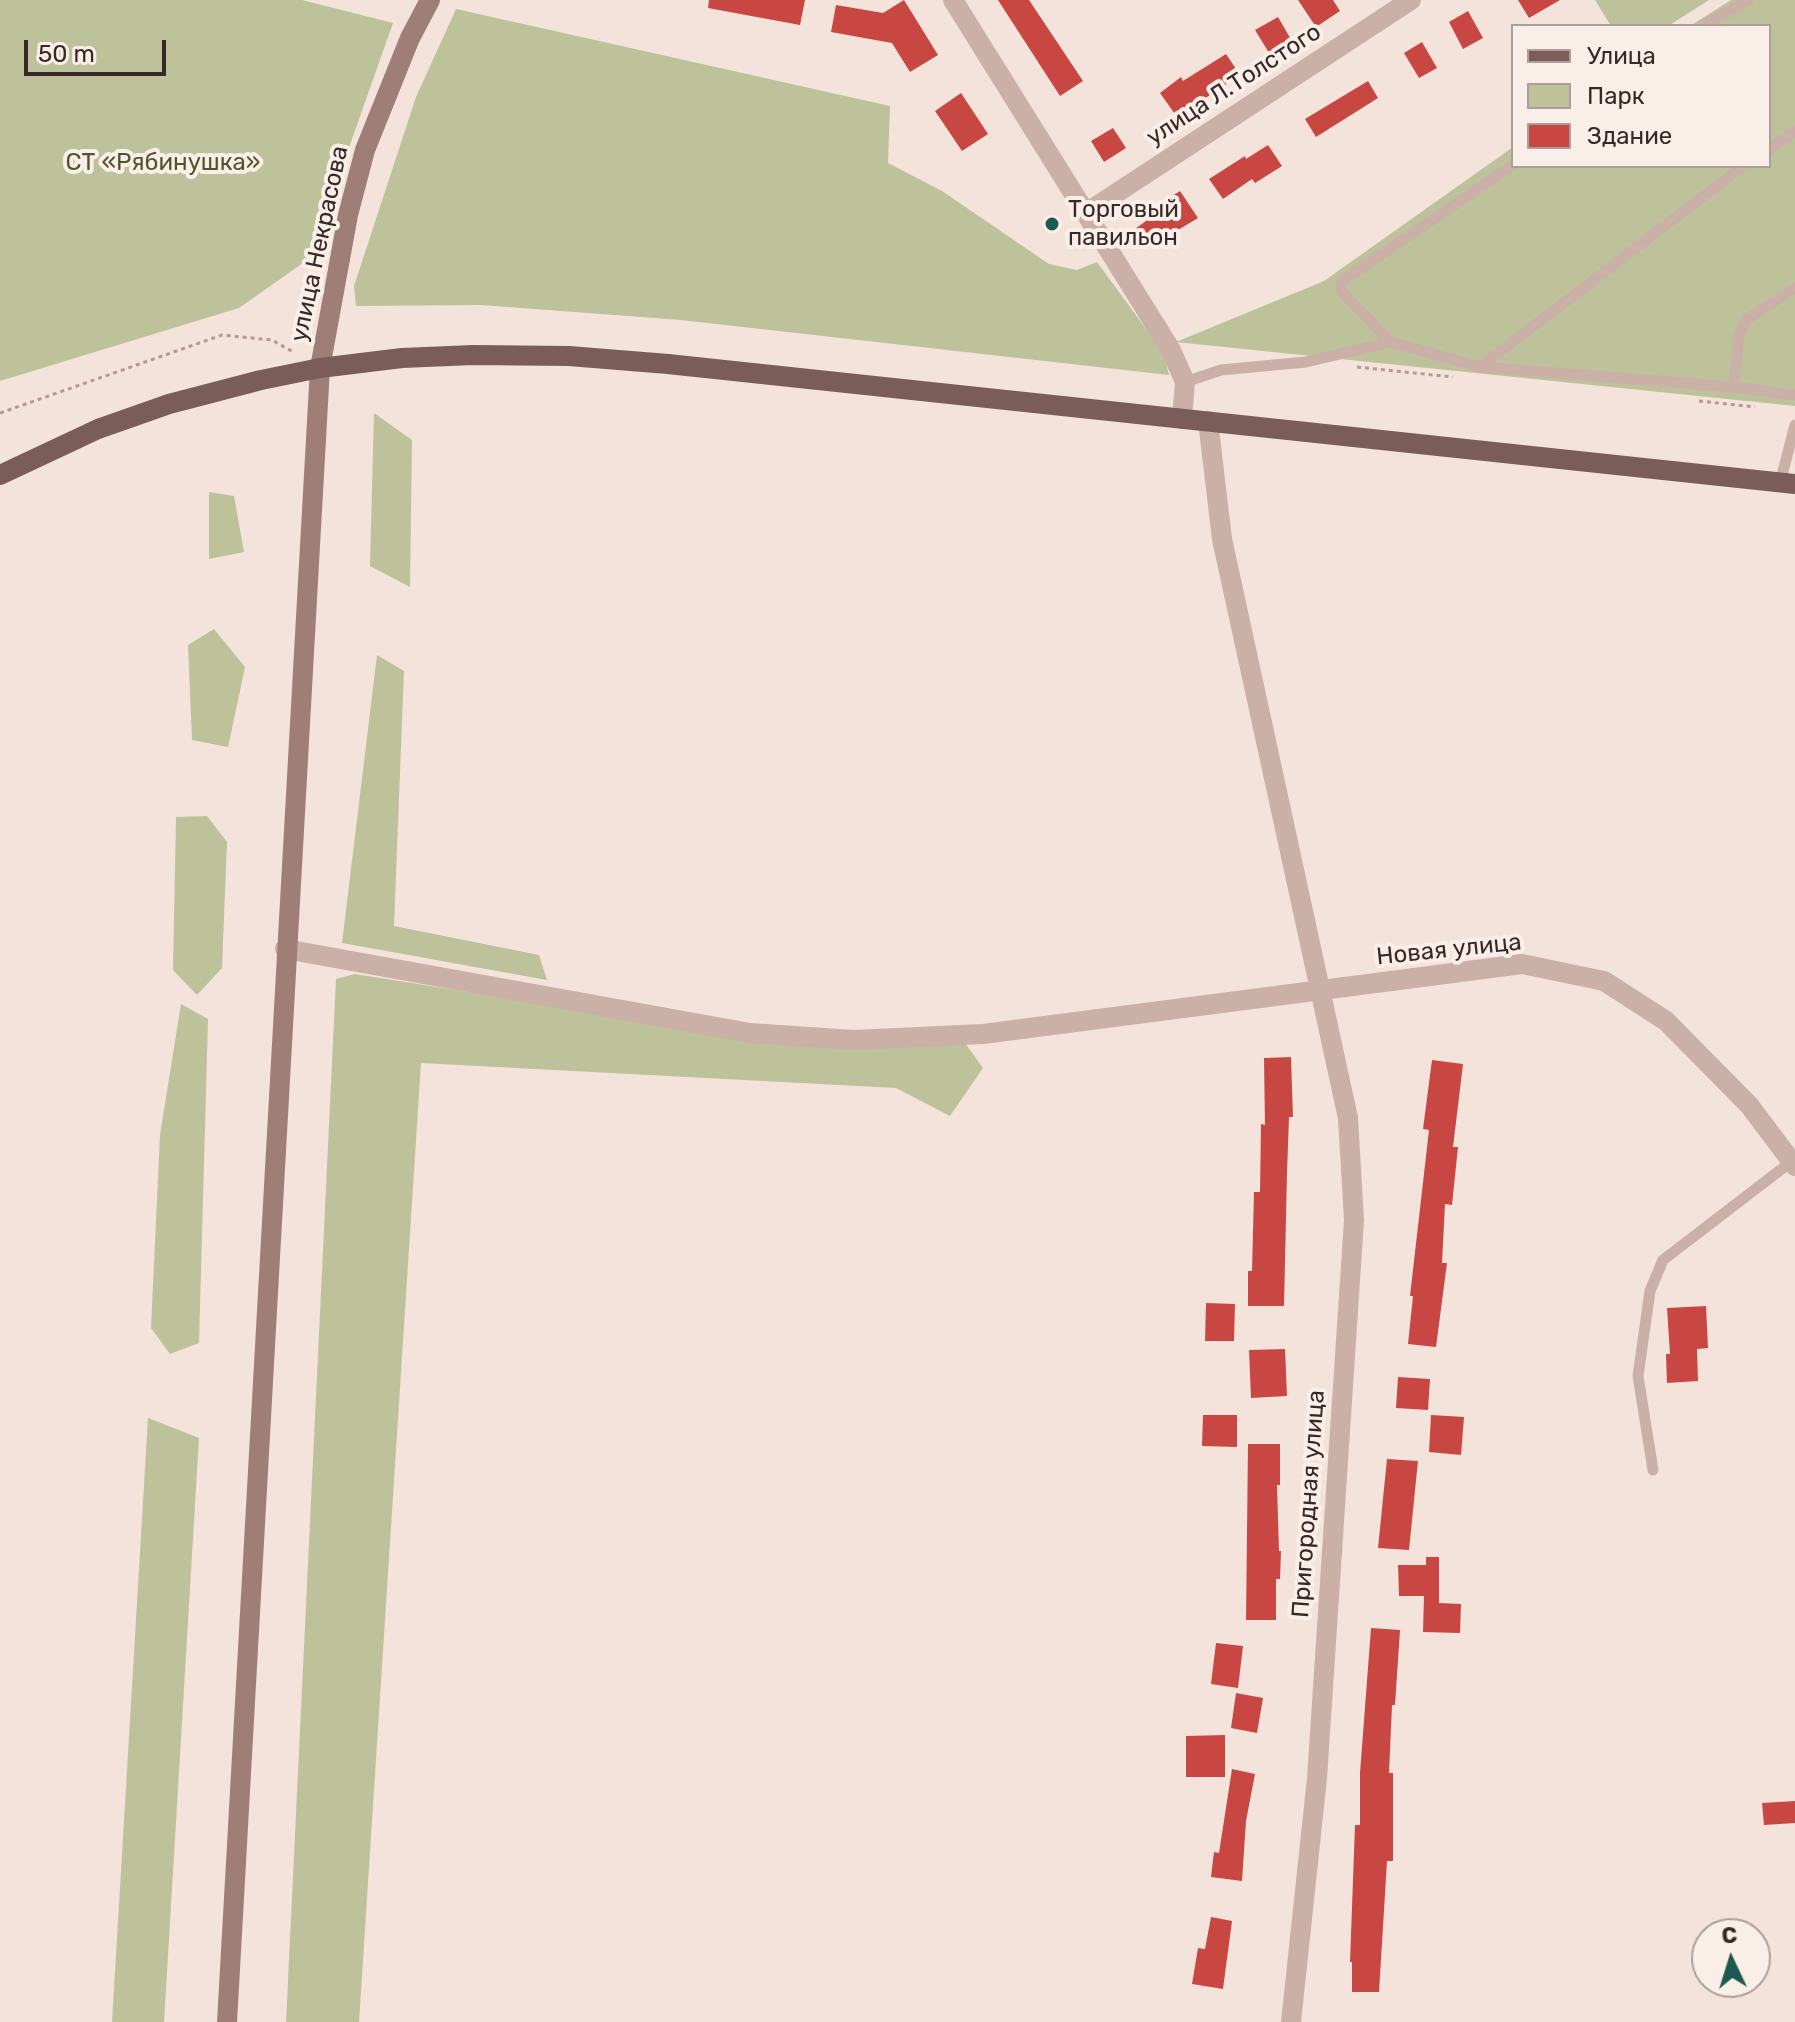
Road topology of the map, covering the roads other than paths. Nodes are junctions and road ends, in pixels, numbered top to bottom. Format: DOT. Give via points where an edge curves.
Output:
graph roads {
  1 [pos="430,0"];
  2 [pos="953,0"];
  3 [pos="1411,0"];
  4 [pos="1748,0"];
  5 [pos="1706,24"];
  6 [pos="1795,131"];
  7 [pos="1771,148"];
  8 [pos="1511,166"];
  9 [pos="1740,168"];
  10 [pos="1086,213"];
  11 [pos="1795,288"];
  12 [pos="1391,342"];
  13 [pos="1480,367"];
  14 [pos="320,368"];
  15 [pos="1185,382"];
  16 [pos="1734,387"];
  17 [pos="1795,395"];
  18 [pos="1182,419"];
  19 [pos="1208,421"];
  20 [pos="1795,425"];
  21 [pos="0,475"];
  22 [pos="1788,483"];
  23 [pos="285,949"];
  24 [pos="1319,992"];
  25 [pos="1793,1164"];
  26 [pos="1653,1470"];
  27 [pos="227,2022"];
  28 [pos="1291,2022"];
  1 -- 14 [label="street, улица Некрасова" via="365,150"];
  2 -- 10 [label="street"];
  3 -- 10 [label="street, улица Л.Толстого"];
  4 -- 5 [label="lane"];
  6 -- 7 [label="lane"];
  8 -- 12 [label="lane" via="1341,282 1342,292"];
  9 -- 13 [label="lane"];
  10 -- 15 [label="street" via="1171,350"];
  11 -- 16 [label="lane" via="1746,320 1739,335"];
  12 -- 13 [label="lane"];
  12 -- 15 [label="lane" via="1306,362 1221,370"];
  13 -- 16 [label="lane"];
  14 -- 18 [label="main road" via="402,358 569,356"];
  14 -- 21 [label="main road" via="169,404 98,429"];
  14 -- 23 [label="street, улица Некрасова"];
  15 -- 18 [label="street"];
  16 -- 17 [label="lane"];
  18 -- 19 [label="main road"];
  19 -- 22 [label="main road"];
  19 -- 24 [label="street, Пригородная улица" via="1222,539"];
  20 -- 22 [label="lane"];
  23 -- 24 [label="street, Новая улица" via="750,1033 853,1040 983,1034"];
  23 -- 27 [label="street, улица Некрасова"];
  24 -- 25 [label="street, Новая улица" via="1522,964 1604,981 1666,1021 1749,1105"];
  24 -- 28 [label="street, Пригородная улица" via="1348,1118 1354,1220 1317,1778"];
  25 -- 26 [label="lane" via="1663,1260 1650,1291 1638,1376"];
}
